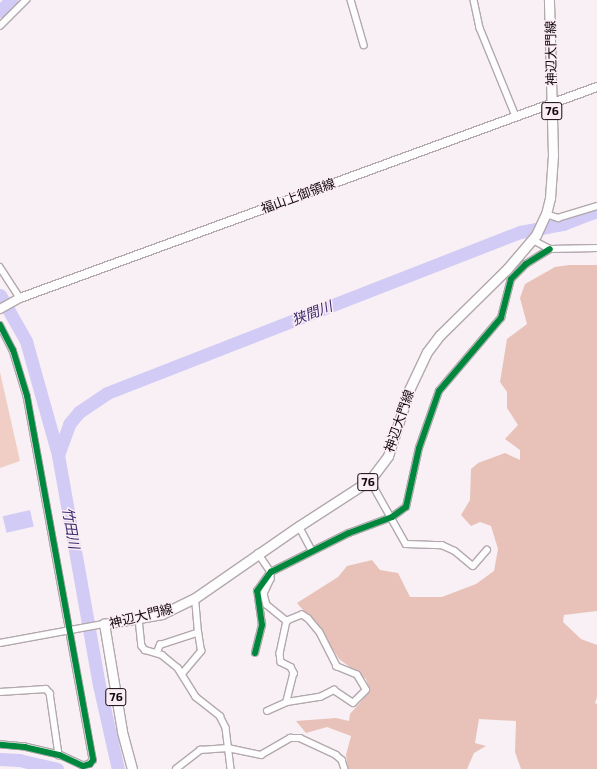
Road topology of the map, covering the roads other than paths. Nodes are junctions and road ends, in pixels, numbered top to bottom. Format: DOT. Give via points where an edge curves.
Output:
graph roads {
  1 [pos="26,0"];
  2 [pos="351,0"];
  3 [pos="474,0"];
  4 [pos="549,0"];
  5 [pos="0,26"];
  6 [pos="364,44"];
  7 [pos="597,87"];
  8 [pos="552,102"];
  9 [pos="516,116"];
  10 [pos="597,206"];
  11 [pos="545,217"];
  12 [pos="534,238"];
  13 [pos="597,248"];
  14 [pos="550,250"];
  15 [pos="0,267"];
  16 [pos="19,299"];
  17 [pos="0,309"];
  18 [pos="0,325"];
  19 [pos="370,480"];
  20 [pos="392,518"];
  21 [pos="299,526"];
  22 [pos="312,550"];
  23 [pos="487,550"];
  24 [pos="258,554"];
  25 [pos="271,572"];
  26 [pos="195,598"];
  27 [pos="139,619"];
  28 [pos="287,621"];
  29 [pos="102,624"];
  30 [pos="69,630"];
  31 [pos="198,633"];
  32 [pos="0,643"];
  33 [pos="156,652"];
  34 [pos="255,653"];
  35 [pos="182,674"];
  36 [pos="0,692"];
  37 [pos="287,702"];
  38 [pos="267,711"];
  39 [pos="0,744"];
  40 [pos="228,748"];
  41 [pos="58,755"];
  42 [pos="132,769"];
  43 [pos="176,769"];
  44 [pos="231,769"];
  45 [pos="345,769"];
  1 -- 5 [label="street"];
  2 -- 6 [label="street"];
  3 -- 9 [label="street" via="480,28"];
  4 -- 8 [label="main road, 神辺大門線 / 76"];
  7 -- 8 [label="main road, 福山上御領線"];
  8 -- 9 [label="main road, 福山上御領線"];
  8 -- 11 [label="main road, 神辺大門線 / 76" via="553,155 550,198"];
  9 -- 16 [label="main road, 福山上御領線"];
  10 -- 11 [label="street" via="558,218"];
  11 -- 12 [label="main road, 神辺大門線 / 76"];
  12 -- 14 [label="street"];
  12 -- 19 [label="main road, 神辺大門線 / 76" via="440,335 427,352 409,390 388,456"];
  13 -- 14 [label="street"];
  14 -- 20 [label="street" via="526,264 511,279 501,318 439,392 419,448 408,502"];
  15 -- 16 [label="street"];
  16 -- 17 [label="main road, 福山上御領線"];
  18 -- 30 [label="street" via="13,350 27,396"];
  19 -- 20 [label="street"];
  19 -- 21 [label="main road, 神辺大門線 / 76"];
  20 -- 22 [label="street"];
  20 -- 23 [label="street" via="406,544 442,545 455,551 473,566"];
  21 -- 22 [label="street"];
  21 -- 24 [label="main road, 神辺大門線 / 76"];
  22 -- 25 [label="street" via="298,560"];
  24 -- 25 [label="street"];
  24 -- 26 [label="main road, 神辺大門線 / 76"];
  25 -- 28 [label="street" via="271,579 264,594 267,605"];
  25 -- 34 [label="street" via="257,591 262,625"];
  26 -- 27 [label="main road, 神辺大門線 / 76" via="162,614"];
  26 -- 31 [label="street"];
  27 -- 29 [label="main road, 神辺大門線 / 76"];
  27 -- 33 [label="street" via="142,646 145,650"];
  28 -- 37 [label="street" via="280,653 281,662 291,667 294,673"];
  28 -- 37 [label="street" via="302,615 308,619 320,632 337,667 357,675 366,690 353,703 334,690 320,697"];
  29 -- 30 [label="street"];
  29 -- 42 [label="main road, 神辺大門線 / 76" via="122,731"];
  30 -- 32 [label="street"];
  30 -- 41 [label="street" via="93,760 83,766"];
  31 -- 33 [label="street" via="160,645"];
  31 -- 35 [label="street" via="201,651"];
  33 -- 35 [label="street"];
  35 -- 40 [label="street" via="196,697 220,716 226,728"];
  36 -- 41 [label="street" via="46,689 50,693"];
  37 -- 38 [label="street"];
  39 -- 41 [label="street"];
  40 -- 43 [label="street" via="194,753"];
  40 -- 44 [label="street"];
  40 -- 45 [label="street" via="261,755 290,738 300,738 336,755 342,760"];
}
